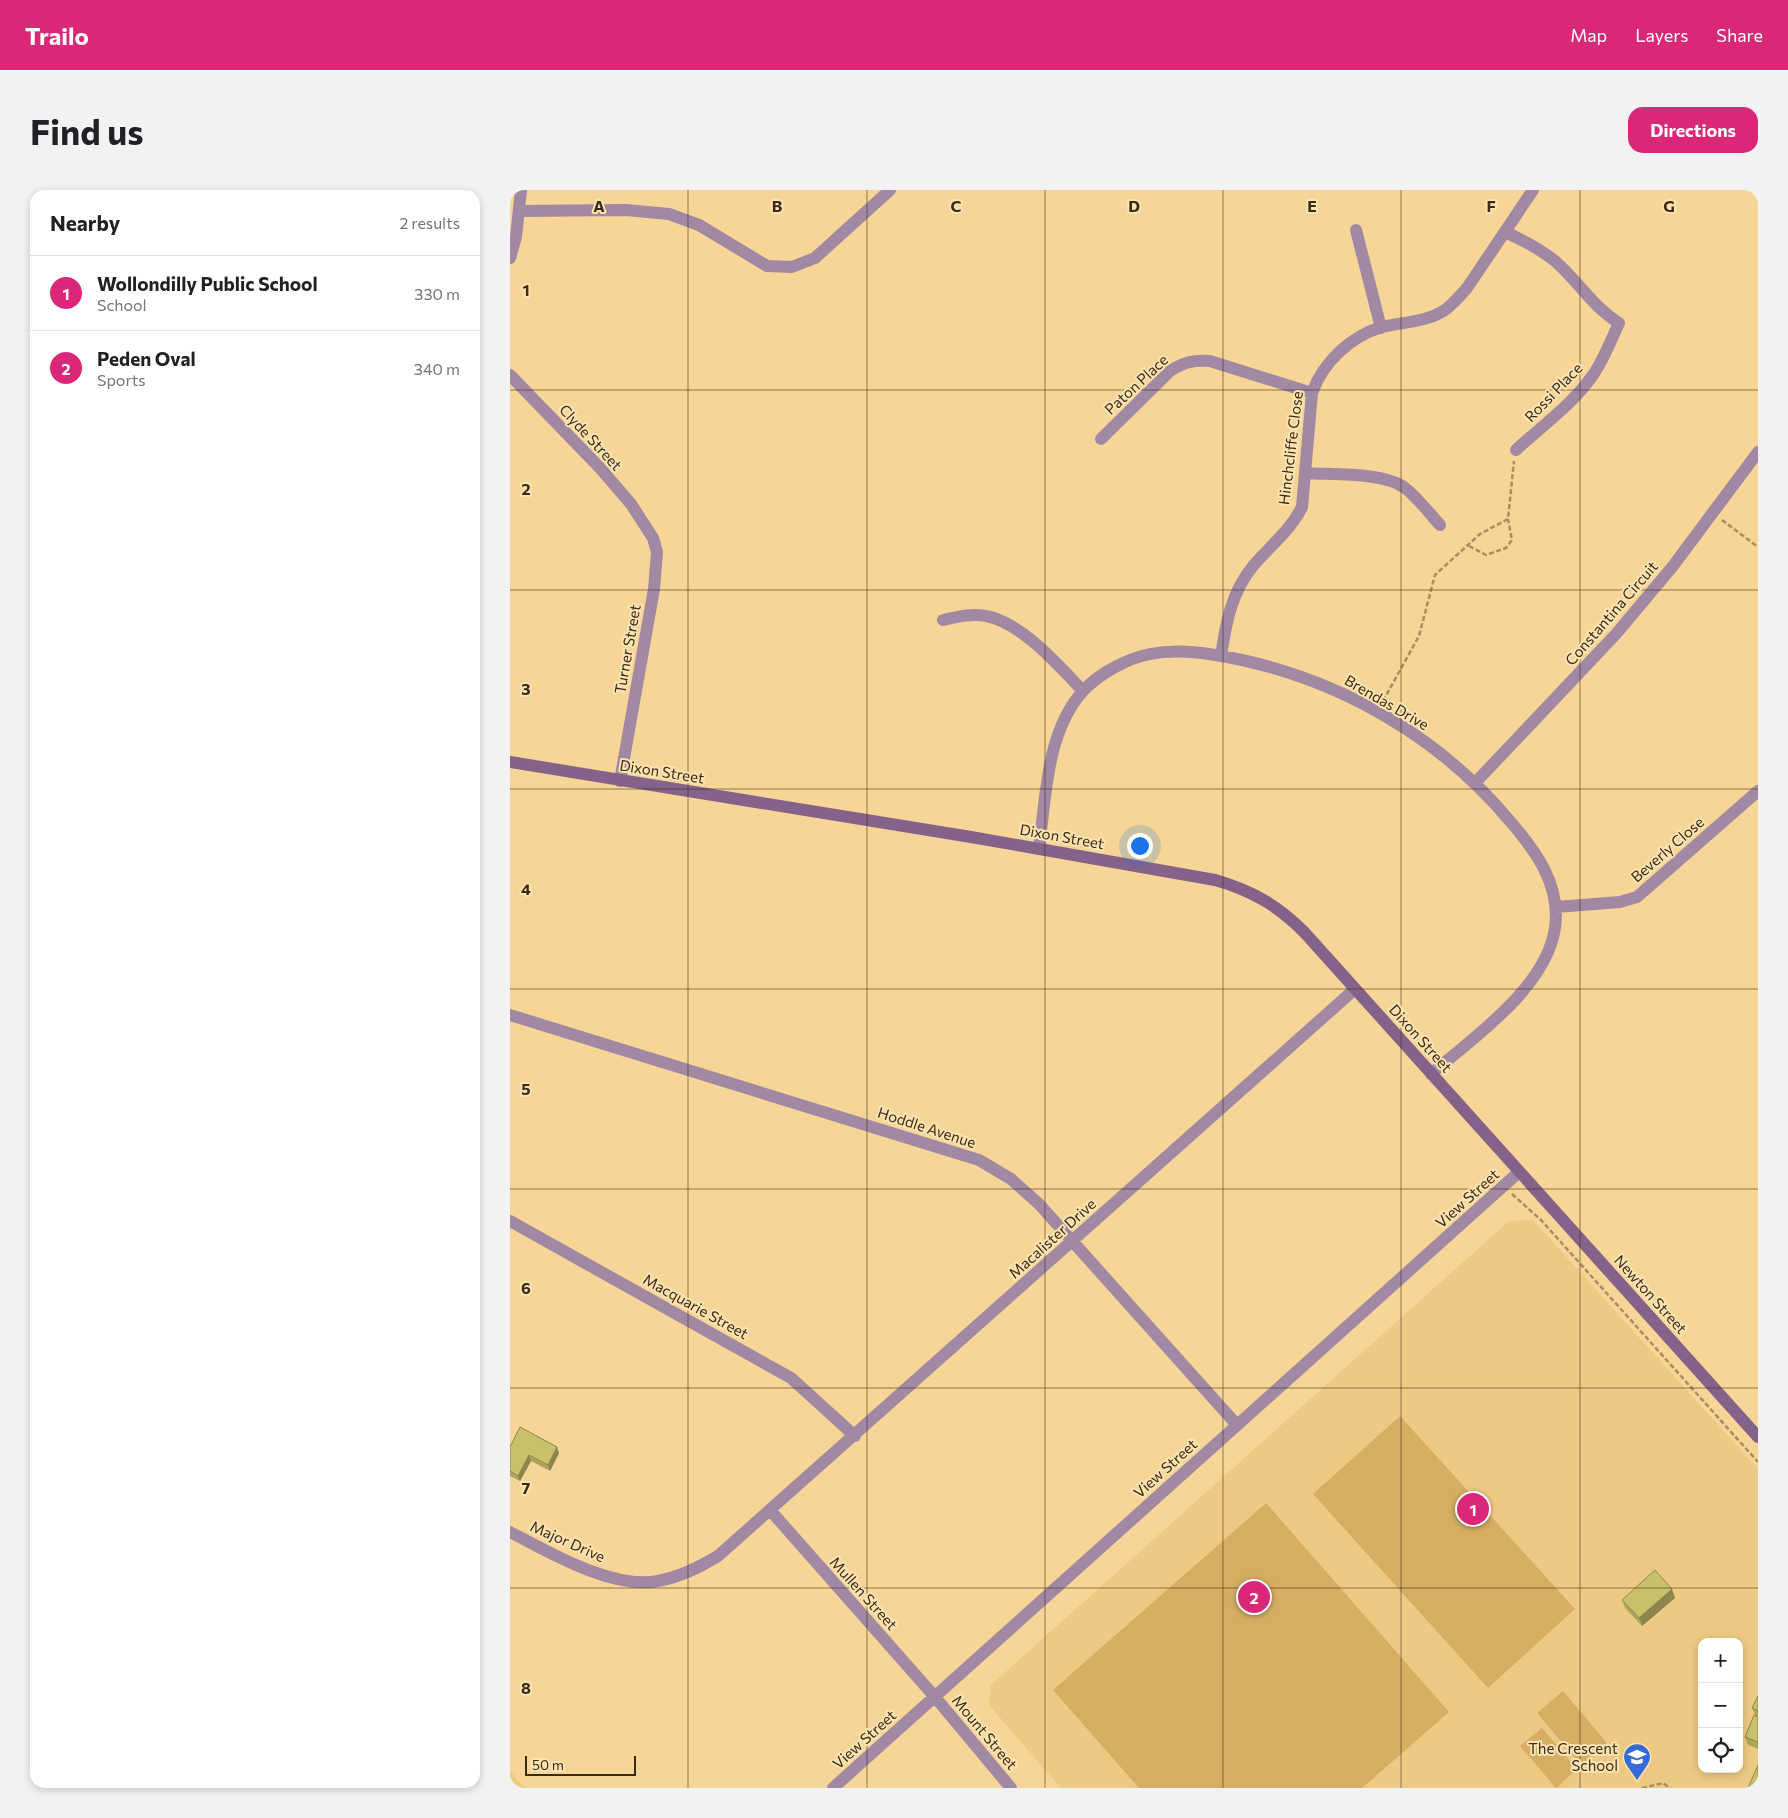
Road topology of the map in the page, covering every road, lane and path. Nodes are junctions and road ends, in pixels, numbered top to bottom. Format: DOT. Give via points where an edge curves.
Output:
graph roads {
  1 [pos="521,190"];
  2 [pos="890,190"];
  3 [pos="1534,190"];
  4 [pos="520,211"];
  5 [pos="1356,230"];
  6 [pos="1506,232"];
  7 [pos="510,258"];
  8 [pos="1381,328"];
  9 [pos="510,375"];
  10 [pos="1312,393"];
  11 [pos="1101,439"];
  12 [pos="1516,450"];
  13 [pos="1758,452"];
  14 [pos="1306,473"];
  15 [pos="1713,513"];
  16 [pos="1508,519"];
  17 [pos="645,524"];
  18 [pos="1440,524"];
  19 [pos="1469,546"];
  20 [pos="1758,547"];
  21 [pos="943,620"];
  22 [pos="1221,656"];
  23 [pos="1083,691"];
  24 [pos="1377,711"];
  25 [pos="510,762"];
  26 [pos="620,781"];
  27 [pos="1475,783"];
  28 [pos="1758,791"];
  29 [pos="1039,848"];
  30 [pos="1556,907"];
  31 [pos="1355,989"];
  32 [pos="510,1016"];
  33 [pos="1431,1074"];
  34 [pos="1519,1172"];
  35 [pos="1504,1186"];
  36 [pos="510,1221"];
  37 [pos="1074,1240"];
  38 [pos="1237,1425"];
  39 [pos="855,1436"];
  40 [pos="1758,1437"];
  41 [pos="1758,1462"];
  42 [pos="770,1510"];
  43 [pos="510,1532"];
  44 [pos="935,1697"];
  45 [pos="833,1788"];
  46 [pos="1011,1788"];
  47 [pos="1642,1788"];
  48 [pos="1670,1788"];
  1 -- 4 [label="street"];
  2 -- 4 [label="street" via="815,258 792,267 766,266 699,224 669,214 626,210"];
  3 -- 6 [label="street, Hinchcliffe Close"];
  4 -- 7 [label="street"];
  5 -- 8 [label="street"];
  6 -- 8 [label="street, Hinchcliffe Close" via="1466,288 1444,310"];
  6 -- 12 [label="street, Rossi Place" via="1556,262 1595,304 1619,323 1602,360 1582,389 1542,430"];
  8 -- 10 [label="street, Hinchcliffe Close" via="1362,336 1338,354 1317,379"];
  9 -- 17 [label="street, Clyde Street" via="600,468"];
  10 -- 11 [label="street, Paton Place" via="1210,361 1194,360 1170,371"];
  10 -- 14 [label="street, Hinchcliffe Close"];
  12 -- 16 [label="path"];
  13 -- 15 [label="street, Constantina Circuit"];
  14 -- 18 [label="street" via="1395,482"];
  14 -- 22 [label="street, Hinchcliffe Close" via="1302,507 1296,520 1253,566 1238,588 1228,613"];
  15 -- 20 [label="path"];
  15 -- 27 [label="street, Constantina Circuit" via="1616,634"];
  16 -- 19 [label="path" via="1480,534"];
  16 -- 19 [label="path" via="1512,540 1506,548 1486,555"];
  17 -- 26 [label="street, Turner Street" via="657,552 656,567"];
  19 -- 24 [label="path" via="1435,575 1419,636"];
  21 -- 23 [label="street" via="986,616 1006,623 1026,636"];
  22 -- 23 [label="street, Brendas Drive" via="1176,651 1150,654 1103,674"];
  22 -- 24 [label="street, Brendas Drive" via="1303,677"];
  23 -- 29 [label="street, Brendas Drive" via="1062,724 1055,744"];
  24 -- 27 [label="street, Brendas Drive" via="1429,745"];
  25 -- 26 [label="street, Dixon Street"];
  26 -- 29 [label="street, Dixon Street"];
  27 -- 30 [label="street, Brendas Drive" via="1540,859 1551,883"];
  28 -- 30 [label="street, Beverly Close" via="1637,897 1620,902"];
  29 -- 31 [label="street, Dixon Street" via="1215,880 1252,892 1283,911"];
  30 -- 33 [label="street, Brendas Drive" via="1555,930 1549,950 1517,998"];
  31 -- 33 [label="street, Dixon Street"];
  31 -- 37 [label="street, Macalister Drive"];
  32 -- 37 [label="street, Hoddle Avenue" via="979,1160 1011,1179"];
  33 -- 34 [label="street, Dixon Street"];
  34 -- 35 [label="street, View Street"];
  34 -- 40 [label="street, Newton Street"];
  35 -- 38 [label="street, View Street"];
  35 -- 41 [label="path" via="1541,1220"];
  36 -- 39 [label="street, Macquarie Street" via="791,1378"];
  37 -- 38 [label="street, Hoddle Avenue"];
  37 -- 39 [label="street, Macalister Drive"];
  38 -- 44 [label="street, View Street"];
  39 -- 42 [label="street, Macalister Drive"];
  42 -- 43 [label="street, Major Drive" via="718,1556 690,1572 656,1582 621,1580 590,1571"];
  42 -- 44 [label="street, Mullen Street"];
  44 -- 45 [label="street, View Street"];
  44 -- 46 [label="street, Mount Street"];
  47 -- 48 [label="path" via="1663,1784"];
}
